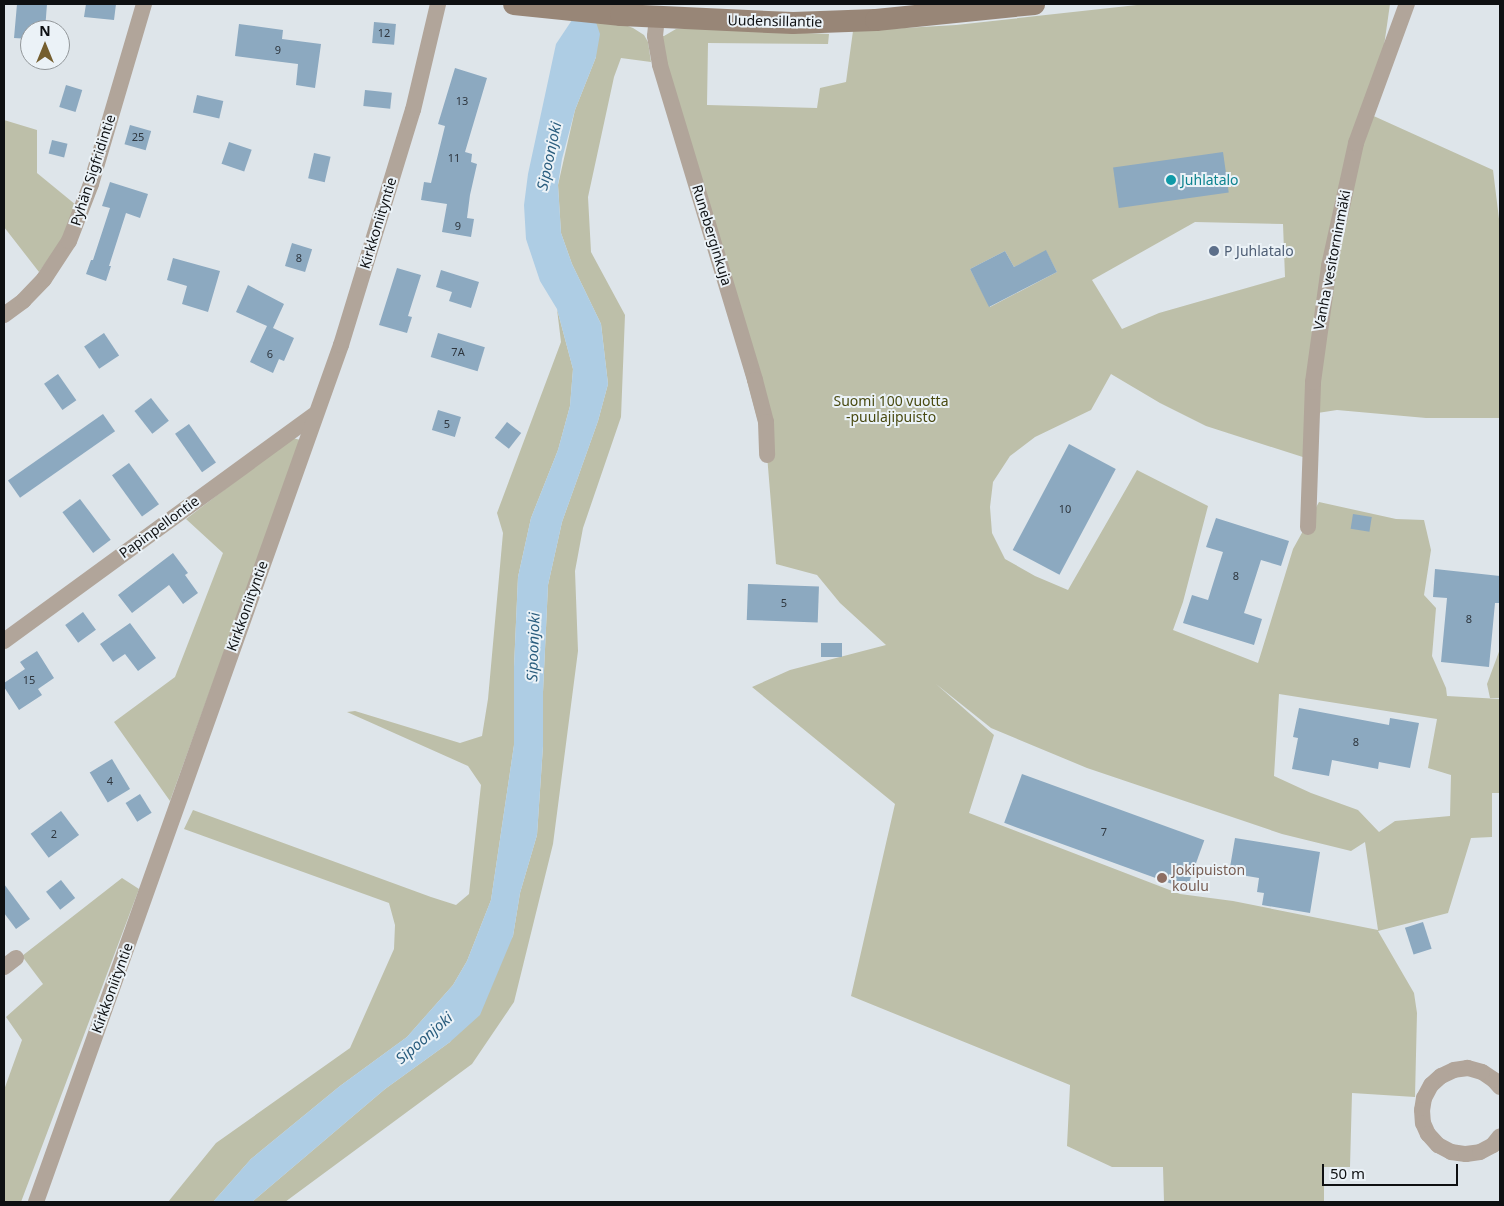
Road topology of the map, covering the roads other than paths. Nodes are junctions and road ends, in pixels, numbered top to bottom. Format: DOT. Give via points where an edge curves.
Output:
graph roads {
  1 [pos="144,4"];
  2 [pos="438,4"];
  3 [pos="514,4"];
  4 [pos="1034,4"];
  5 [pos="1407,4"];
  6 [pos="657,17"];
  7 [pos="4,315"];
  8 [pos="316,414"];
  9 [pos="767,454"];
  10 [pos="1308,527"];
  11 [pos="4,641"];
  12 [pos="1500,1087"];
  13 [pos="1500,1136"];
  14 [pos="36,1202"];
  1 -- 7 [label="street, Pyhän Sigfridintie" via="91,184 69,241 44,279"];
  2 -- 8 [label="street, Kirkkoniityntie" via="413,110 341,346"];
  3 -- 6 [label="street, Uudensillantie"];
  4 -- 6 [label="street, Uudensillantie" via="850,21"];
  5 -- 10 [label="street, Vanha vesitorninmäki" via="1356,143 1329,266 1313,382"];
  6 -- 9 [label="street, Runeberginkuja" via="655,36 660,65 755,380 766,422"];
  8 -- 11 [label="street, Papinpellontie"];
  8 -- 14 [label="street, Kirkkoniityntie"];
  12 -- 13 [label="street" via="1482,1072 1468,1068 1454,1070 1431,1086 1422,1110 1428,1134 1451,1152 1480,1152 1493,1145"];
}
